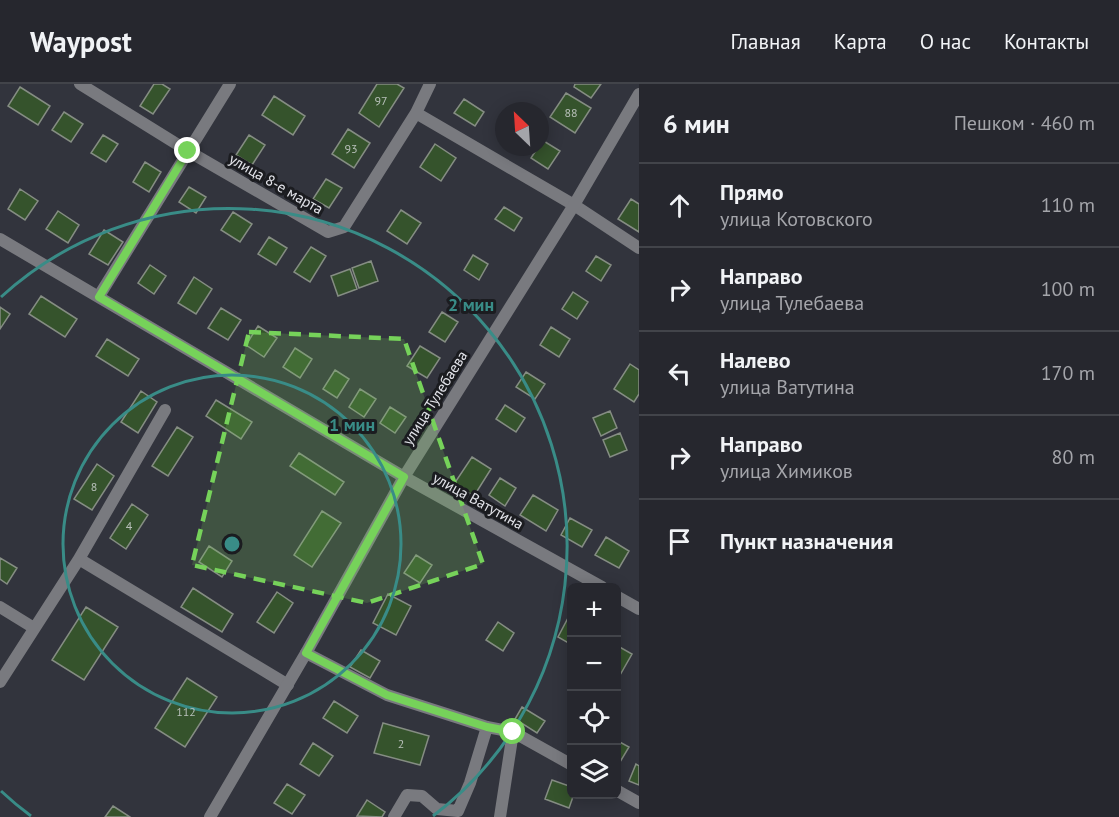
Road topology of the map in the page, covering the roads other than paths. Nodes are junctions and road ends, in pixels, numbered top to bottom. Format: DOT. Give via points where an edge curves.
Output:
graph roads {
  1 [pos="80,84"];
  2 [pos="230,84"];
  3 [pos="430,84"];
  4 [pos="639,94"];
  5 [pos="416,112"];
  6 [pos="188,151"];
  7 [pos="574,205"];
  8 [pos="0,239"];
  9 [pos="639,248"];
  10 [pos="99,297"];
  11 [pos="165,410"];
  12 [pos="404,477"];
  13 [pos="78,559"];
  14 [pos="593,583"];
  15 [pos="621,599"];
  16 [pos="0,607"];
  17 [pos="639,609"];
  18 [pos="34,628"];
  19 [pos="306,653"];
  20 [pos="0,682"];
  21 [pos="288,685"];
  22 [pos="487,727"];
  23 [pos="513,732"];
  24 [pos="567,762"];
  25 [pos="621,793"];
  26 [pos="639,803"];
  27 [pos="210,817"];
  28 [pos="394,817"];
  29 [pos="500,817"];
  1 -- 6 [label="street, улица 8-е марта"];
  2 -- 6 [label="street"];
  3 -- 5 [label="street, улица 8-е марта"];
  4 -- 7 [label="street, улица Тулебаева"];
  5 -- 6 [label="street, улица 8-е марта" via="344,227 328,232"];
  5 -- 7 [label="street"];
  6 -- 10 [label="street"];
  7 -- 9 [label="street"];
  7 -- 12 [label="street, улица Тулебаева"];
  8 -- 10 [label="street, улица Ватутина"];
  10 -- 12 [label="street, улица Ватутина"];
  11 -- 13 [label="street"];
  12 -- 14 [label="street, улица Ватутина"];
  12 -- 19 [label="street, улица Тулебаева"];
  13 -- 18 [label="street"];
  13 -- 21 [label="street"];
  15 -- 17 [label="street"];
  16 -- 18 [label="street"];
  18 -- 20 [label="street"];
  19 -- 21 [label="street, улица Тулебаева"];
  19 -- 22 [label="street" via="387,695"];
  21 -- 27 [label="street, улица Тулебаева"];
  22 -- 23 [label="street"];
  22 -- 28 [label="street" via="458,811 437,809 422,796 407,795"];
  23 -- 24 [label="street"];
  23 -- 29 [label="street"];
  25 -- 26 [label="street"];
}
